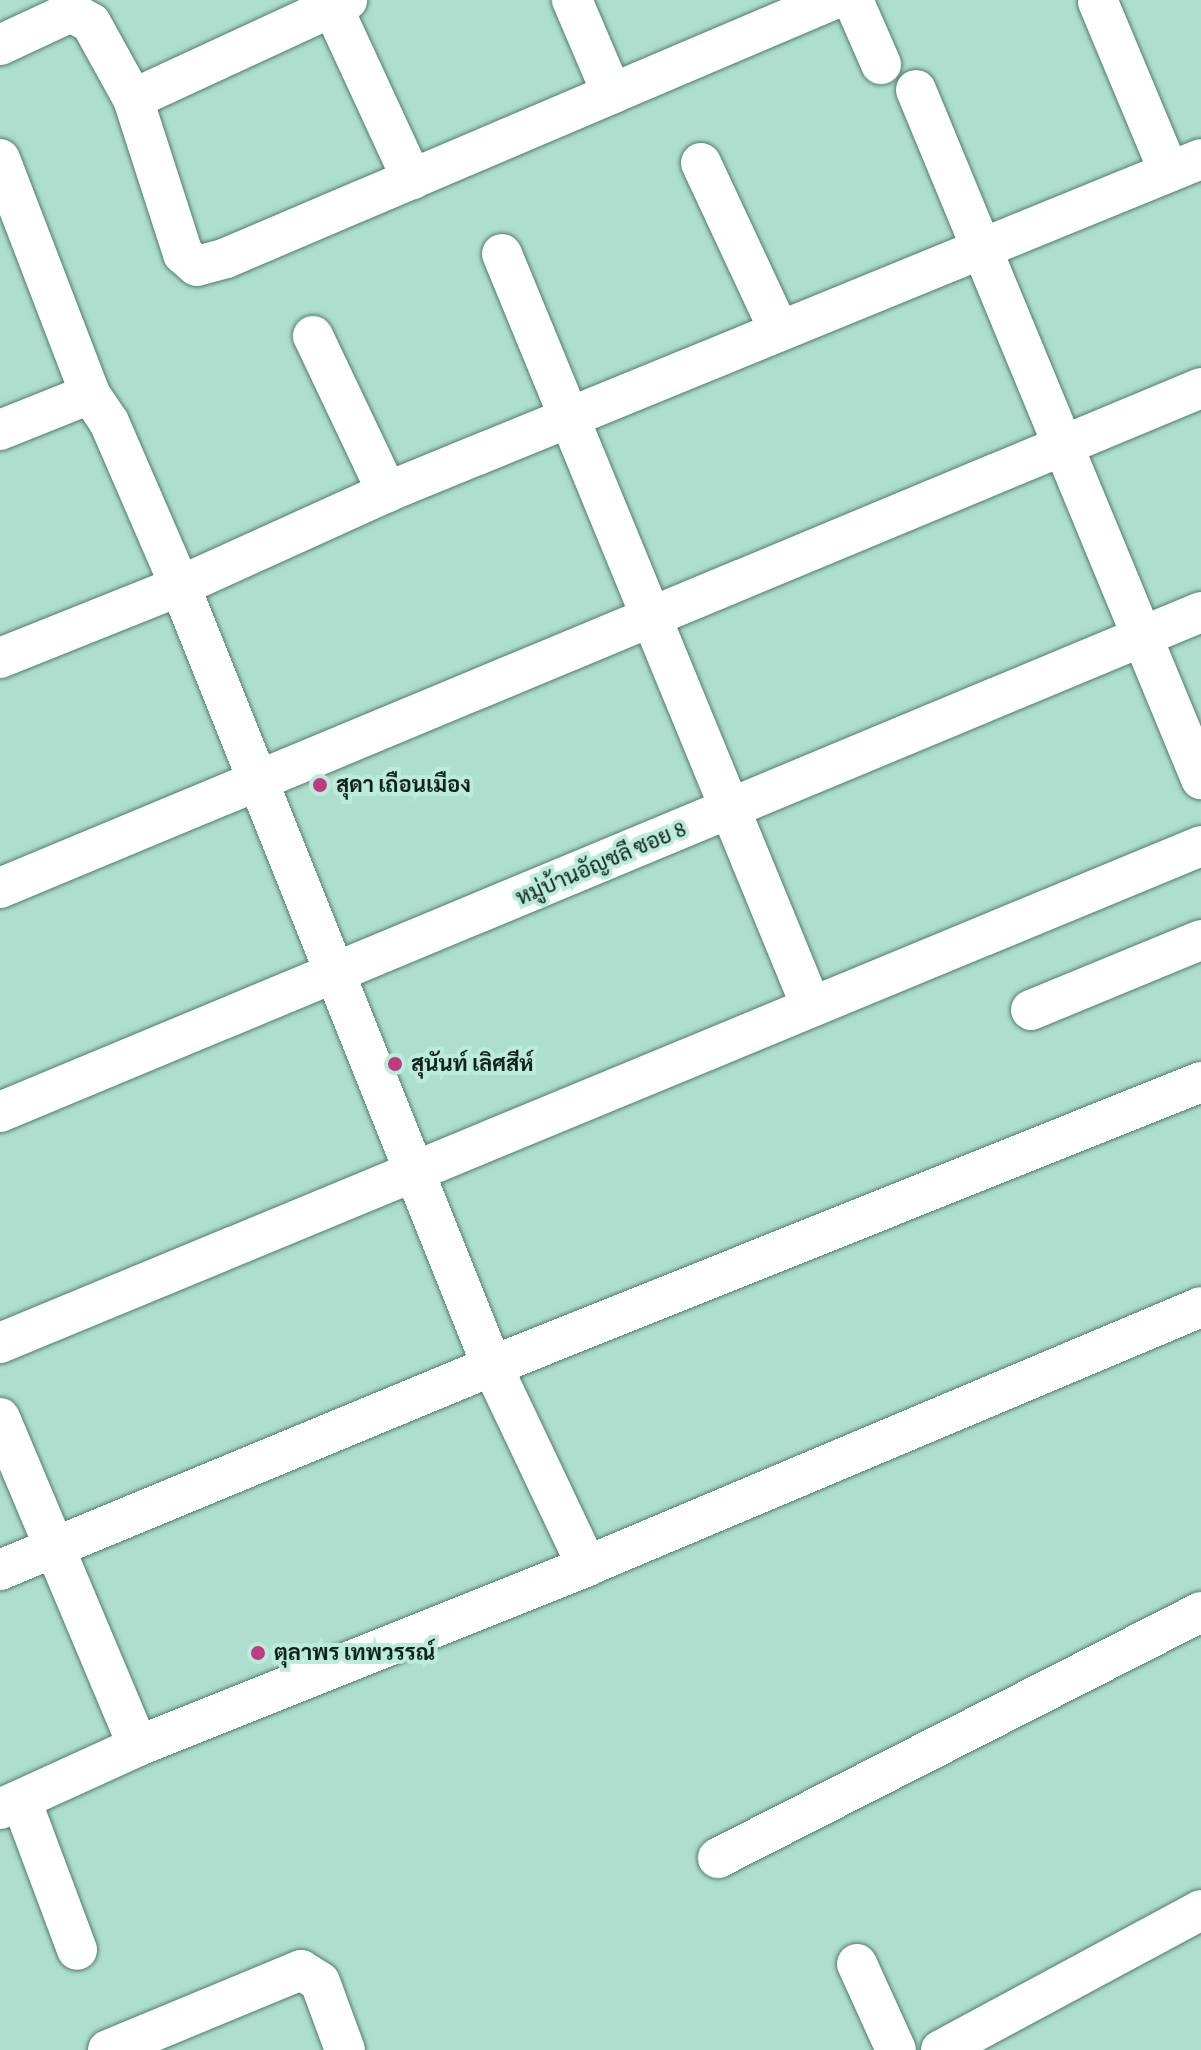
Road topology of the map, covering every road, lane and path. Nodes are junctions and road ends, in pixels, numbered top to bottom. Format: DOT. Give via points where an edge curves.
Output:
graph roads {
  1 [pos="572,0"];
  2 [pos="832,0"];
  3 [pos="853,0"];
  4 [pos="1098,2"];
  5 [pos="340,3"];
  6 [pos="0,45"];
  7 [pos="881,64"];
  8 [pos="916,90"];
  9 [pos="612,94"];
  10 [pos="133,99"];
  11 [pos="701,163"];
  12 [pos="1185,166"];
  13 [pos="412,179"];
  14 [pos="5,183"];
  15 [pos="984,247"];
  16 [pos="502,254"];
  17 [pos="779,330"];
  18 [pos="313,336"];
  19 [pos="1201,388"];
  20 [pos="90,394"];
  21 [pos="574,418"];
  22 [pos="0,430"];
  23 [pos="1062,446"];
  24 [pos="387,492"];
  25 [pos="180,586"];
  26 [pos="1201,612"];
  27 [pos="652,615"];
  28 [pos="1140,638"];
  29 [pos="0,658"];
  30 [pos="1201,779"];
  31 [pos="259,783"];
  32 [pos="731,808"];
  33 [pos="1201,846"];
  34 [pos="0,888"];
  35 [pos="1201,940"];
  36 [pos="338,976"];
  37 [pos="811,1006"];
  38 [pos="1031,1010"];
  39 [pos="1201,1082"];
  40 [pos="0,1112"];
  41 [pos="418,1174"];
  42 [pos="1201,1307"];
  43 [pos="0,1343"];
  44 [pos="492,1366"];
  45 [pos="0,1418"];
  46 [pos="52,1549"];
  47 [pos="587,1566"];
  48 [pos="0,1570"];
  49 [pos="1201,1612"];
  50 [pos="138,1746"];
  51 [pos="10,1805"];
  52 [pos="718,1858"];
  53 [pos="1201,1910"];
  54 [pos="77,1950"];
  55 [pos="857,1964"];
  56 [pos="108,2050"];
  57 [pos="345,2050"];
  58 [pos="896,2050"];
  59 [pos="941,2050"];
  1 -- 9 [label="street"];
  2 -- 9 [label="street"];
  3 -- 7 [label="street"];
  4 -- 12 [label="street"];
  5 -- 10 [label="street"];
  5 -- 13 [label="street"];
  6 -- 10 [label="street" via="71,12 83,16"];
  8 -- 15 [label="street"];
  9 -- 13 [label="street"];
  10 -- 13 [label="street" via="183,254 197,266"];
  11 -- 17 [label="street"];
  12 -- 15 [label="street"];
  14 -- 20 [label="street"];
  15 -- 17 [label="street"];
  15 -- 23 [label="street"];
  16 -- 21 [label="street"];
  17 -- 21 [label="street"];
  18 -- 24 [label="street"];
  19 -- 23 [label="street"];
  20 -- 22 [label="street"];
  20 -- 25 [label="street" via="109,422"];
  21 -- 24 [label="street"];
  21 -- 27 [label="street"];
  23 -- 27 [label="street"];
  23 -- 28 [label="street"];
  24 -- 25 [label="street"];
  25 -- 29 [label="street"];
  25 -- 31 [label="street"];
  26 -- 28 [label="street, หมู่บ้านอัญชลี ซอย 8"];
  27 -- 31 [label="street"];
  27 -- 32 [label="street"];
  28 -- 30 [label="street"];
  28 -- 32 [label="street, หมู่บ้านอัญชลี ซอย 8"];
  31 -- 34 [label="street"];
  31 -- 36 [label="street"];
  32 -- 36 [label="street, หมู่บ้านอัญชลี ซอย 8"];
  32 -- 37 [label="street"];
  33 -- 37 [label="street"];
  35 -- 38 [label="street"];
  36 -- 40 [label="street, หมู่บ้านอัญชลี ซอย 8"];
  36 -- 41 [label="street"];
  37 -- 41 [label="street"];
  39 -- 44 [label="street"];
  41 -- 43 [label="street"];
  41 -- 44 [label="street"];
  42 -- 47 [label="street"];
  44 -- 46 [label="street"];
  44 -- 47 [label="street"];
  45 -- 46 [label="street"];
  46 -- 48 [label="street"];
  46 -- 50 [label="street"];
  47 -- 50 [label="street"];
  49 -- 52 [label="street"];
  50 -- 51 [label="street"];
  51 -- 54 [label="street"];
  53 -- 59 [label="street"];
  55 -- 58 [label="street"];
  56 -- 57 [label="street" via="301,1970 320,1982"];
}
